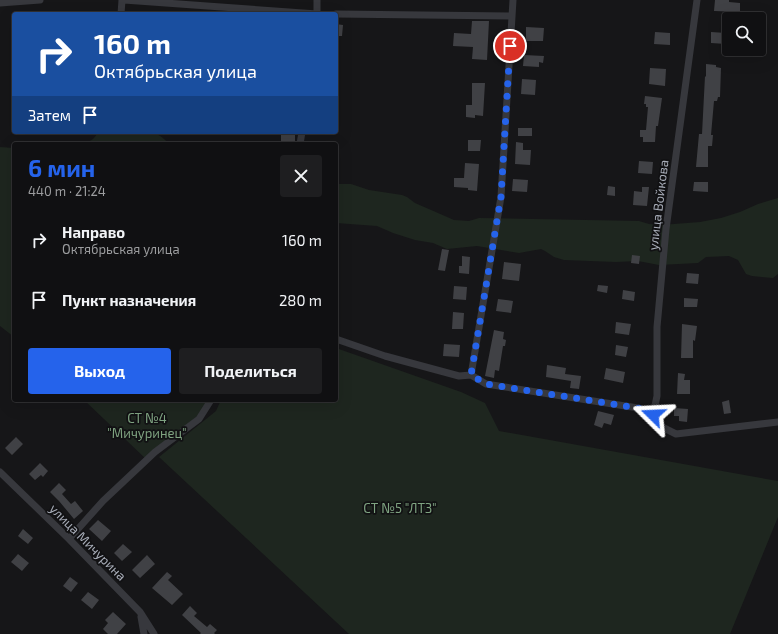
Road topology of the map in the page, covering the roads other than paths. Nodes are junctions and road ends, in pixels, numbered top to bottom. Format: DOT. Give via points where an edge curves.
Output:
graph roads {
  1 [pos="40,0"];
  2 [pos="123,0"];
  3 [pos="317,0"];
  4 [pos="513,0"];
  5 [pos="697,0"];
  6 [pos="0,3"];
  7 [pos="121,12"];
  8 [pos="289,12"];
  9 [pos="317,12"];
  10 [pos="338,14"];
  11 [pos="512,16"];
  12 [pos="338,341"];
  13 [pos="471,375"];
  14 [pos="210,402"];
  15 [pos="653,415"];
  16 [pos="778,422"];
  17 [pos="0,472"];
  18 [pos="69,539"];
  19 [pos="140,612"];
  20 [pos="144,634"];
  21 [pos="154,634"];
  1 -- 6 [label="street"];
  2 -- 7 [label="street"];
  2 -- 8 [label="street"];
  3 -- 9 [label="street"];
  4 -- 11 [label="street"];
  5 -- 15 [label="street, улица Войкова" via="666,229 657,327 657,396"];
  10 -- 11 [label="street"];
  11 -- 13 [label="street" via="501,197"];
  12 -- 13 [label="street" via="459,376"];
  13 -- 15 [label="street" via="486,384 638,408"];
  14 -- 18 [label="street" via="199,419 155,452 103,501"];
  15 -- 16 [label="street" via="662,427 676,434"];
  17 -- 18 [label="street, улица Мичурина"];
  18 -- 19 [label="street, улица Мичурина"];
  19 -- 20 [label="street"];
  19 -- 21 [label="street, улица Мичурина"];
}
